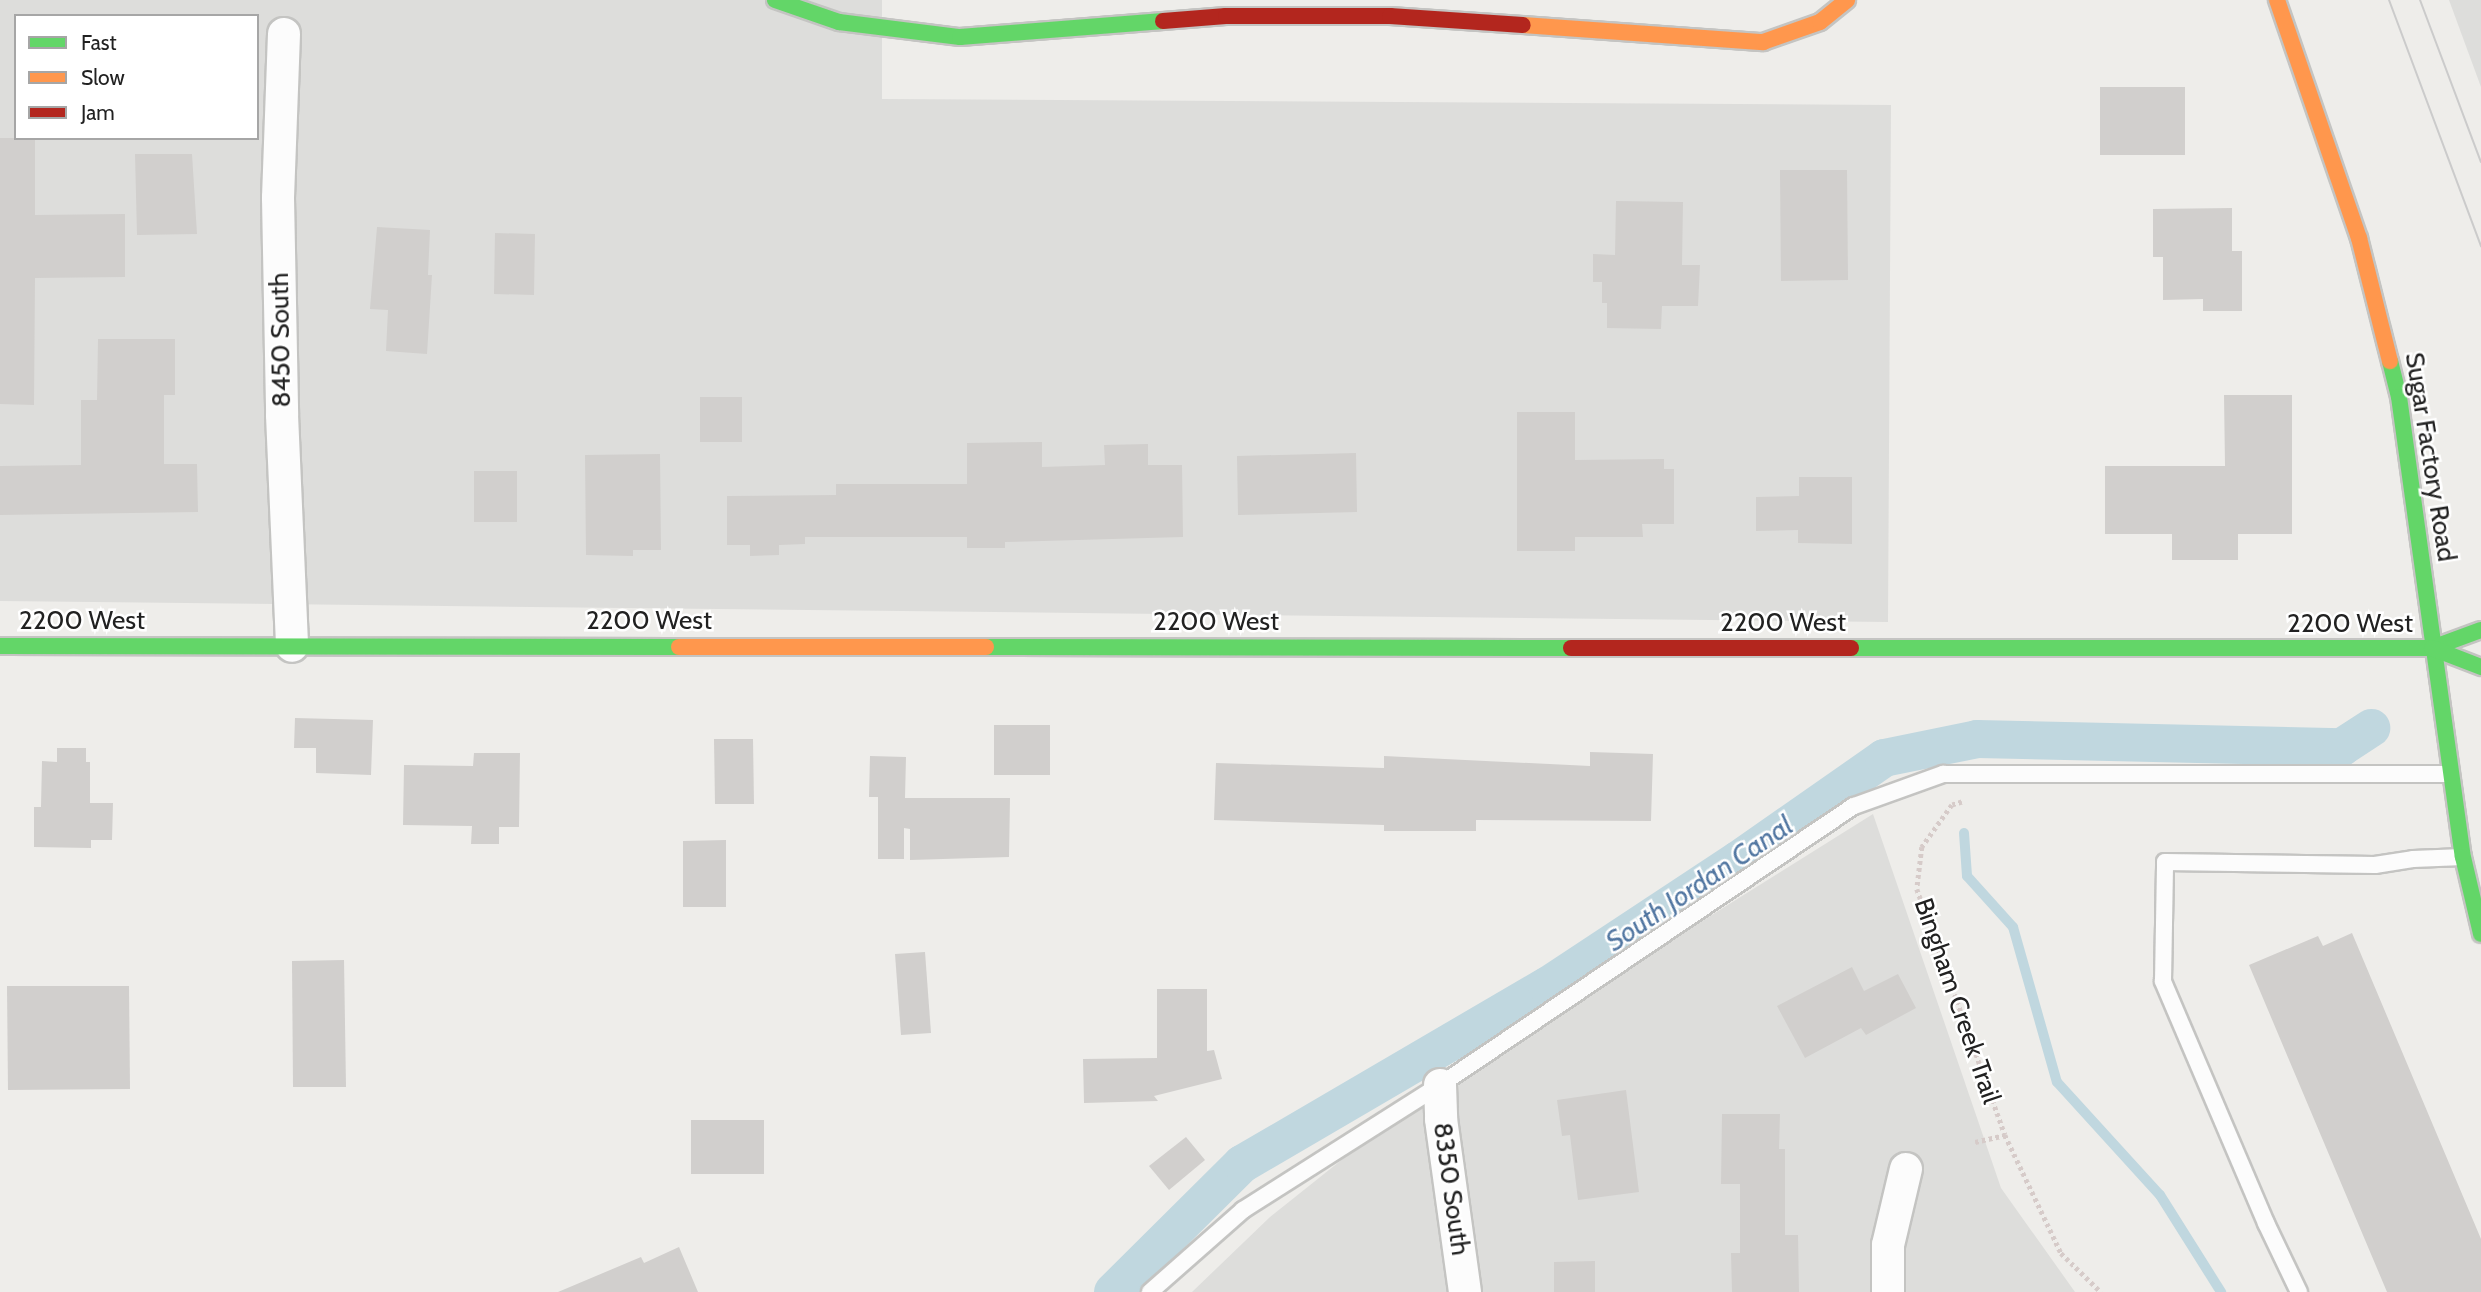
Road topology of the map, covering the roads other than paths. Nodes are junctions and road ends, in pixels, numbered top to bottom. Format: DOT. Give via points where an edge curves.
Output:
graph roads {
  1 [pos="775,0"];
  2 [pos="1847,0"];
  3 [pos="2277,0"];
  4 [pos="1390,8"];
  5 [pos="839,11"];
  6 [pos="284,34"];
  7 [pos="2481,631"];
  8 [pos="0,646"];
  9 [pos="292,646"];
  10 [pos="2432,648"];
  11 [pos="2481,667"];
  12 [pos="2450,774"];
  13 [pos="2463,857"];
  14 [pos="2481,934"];
  15 [pos="1440,1085"];
  16 [pos="1906,1169"];
  17 [pos="1150,1292"];
  18 [pos="1465,1292"];
  19 [pos="1888,1292"];
  20 [pos="2299,1292"];
  1 -- 5 [label="street"];
  2 -- 4 [label="street" via="1820,22 1763,42"];
  3 -- 10 [label="street, Sugar Factory Road" via="2344,190 2387,342 2408,453"];
  4 -- 5 [label="street" via="960,37"];
  6 -- 9 [label="street, 8450 South" via="278,198"];
  7 -- 10 [label="street, 2200 West"];
  8 -- 9 [label="street, 2200 West"];
  9 -- 10 [label="street, 2200 West"];
  10 -- 11 [label="street, 2200 West"];
  10 -- 12 [label="street, Sugar Factory Road"];
  12 -- 13 [label="street, Sugar Factory Road"];
  12 -- 15 [label="lane" via="1943,774 1854,806"];
  13 -- 14 [label="street, Sugar Factory Road"];
  13 -- 20 [label="lane" via="2375,865 2165,862 2164,981"];
  15 -- 17 [label="lane" via="1242,1210"];
  15 -- 18 [label="street, 8350 South"];
  16 -- 19 [label="street" via="1888,1245"];
}
